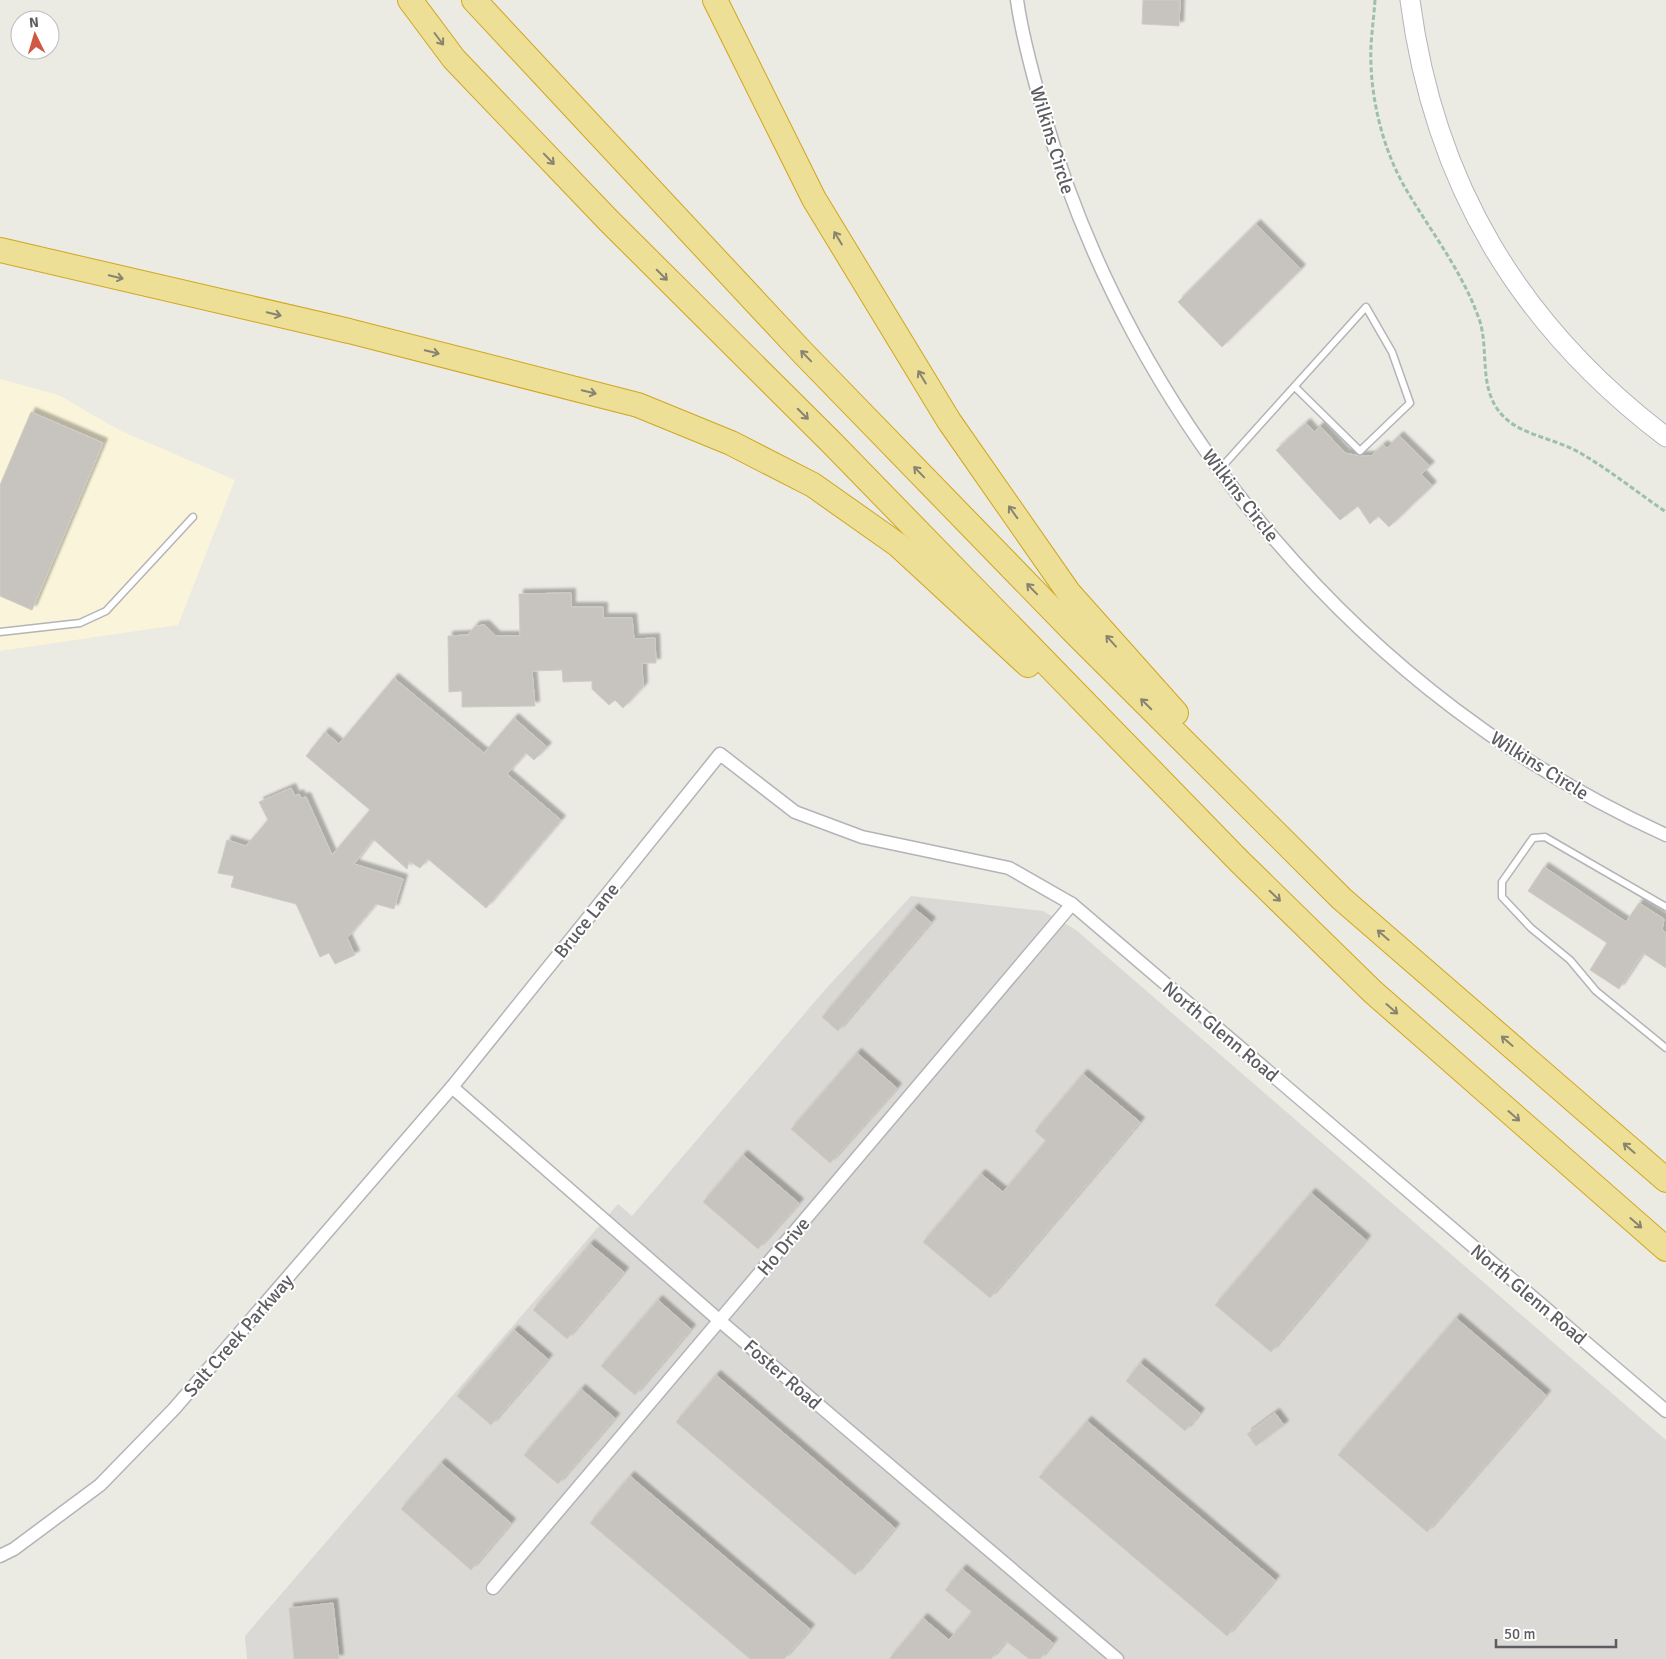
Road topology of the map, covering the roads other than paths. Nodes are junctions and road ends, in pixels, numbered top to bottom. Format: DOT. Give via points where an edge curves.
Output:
graph roads {
  1 [pos="410,0"];
  2 [pos="474,0"];
  3 [pos="715,0"];
  4 [pos="1016,0"];
  5 [pos="1410,0"];
  6 [pos="0,238"];
  7 [pos="0,250"];
  8 [pos="88,271"];
  9 [pos="1295,387"];
  10 [pos="1666,437"];
  11 [pos="1219,470"];
  12 [pos="192,517"];
  13 [pos="0,632"];
  14 [pos="720,754"];
  15 [pos="1666,835"];
  16 [pos="1240,862"];
  17 [pos="1342,899"];
  18 [pos="1072,904"];
  19 [pos="1666,908"];
  20 [pos="1666,1048"];
  21 [pos="452,1087"];
  22 [pos="1666,1180"];
  23 [pos="1666,1249"];
  24 [pos="720,1320"];
  25 [pos="1666,1411"];
  26 [pos="0,1556"];
  27 [pos="493,1588"];
  28 [pos="1117,1659"];
  1 -- 16 [label="highway, one-way" via="454,59 609,221 838,449"];
  17 -- 2 [label="highway, one-way" via="1077,635 810,360"];
  17 -- 3 [label="highway, one-way" via="1069,593 1006,503 949,421 814,199"];
  4 -- 11 [label="street, Wilkins Circle" via="1032,73 1083,228 1137,341 1172,402"];
  5 -- 10 [label="main road" via="1418,50 1437,121 1466,199 1495,252 1538,316 1566,349 1597,380"];
  6 -- 8 [label="highway"];
  7 -- 8 [label="highway"];
  8 -- 16 [label="highway, one-way" via="349,331 638,404 756,455 813,485 898,545"];
  9 -- 9 [label="lane" via="1366,307 1392,352 1410,403 1360,451"];
  9 -- 11 [label="lane"];
  11 -- 15 [label="street, Wilkins Circle" via="1247,508 1339,610 1444,702 1533,764"];
  12 -- 13 [label="lane" via="106,610 80,623"];
  14 -- 18 [label="street, North Glenn Road" via="795,812 862,837 1009,868"];
  14 -- 21 [label="street, Bruce Lane"];
  16 -- 23 [label="highway, one-way" via="1373,992"];
  22 -- 17 [label="highway, one-way"];
  18 -- 24 [label="street, Ho Drive"];
  18 -- 25 [label="street, North Glenn Road"];
  19 -- 20 [label="lane" via="1545,837 1533,838 1502,882 1502,896 1531,928 1570,960 1596,991"];
  21 -- 24 [label="street, Foster Road"];
  21 -- 26 [label="street, Salt Creek Parkway" via="174,1409 100,1486"];
  24 -- 27 [label="street, Ho Drive"];
  24 -- 28 [label="street, Foster Road"];
}
